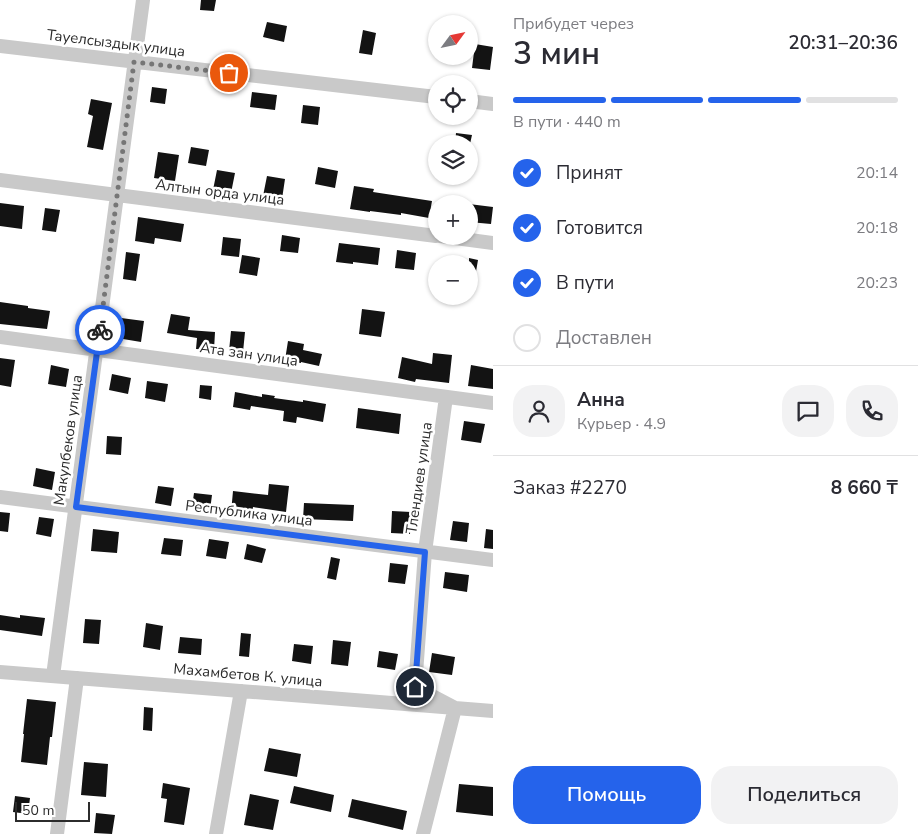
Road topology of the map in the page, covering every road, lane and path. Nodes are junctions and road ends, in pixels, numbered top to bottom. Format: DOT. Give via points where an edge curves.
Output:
graph roads {
  1 [pos="142,0"];
  2 [pos="0,46"];
  3 [pos="134,62"];
  4 [pos="428,96"];
  5 [pos="478,102"];
  6 [pos="493,104"];
  7 [pos="0,180"];
  8 [pos="117,195"];
  9 [pos="428,235"];
  10 [pos="478,241"];
  11 [pos="493,243"];
  12 [pos="0,337"];
  13 [pos="97,350"];
  14 [pos="446,397"];
  15 [pos="493,403"];
  16 [pos="0,497"];
  17 [pos="76,507"];
  18 [pos="425,552"];
  19 [pos="493,560"];
  20 [pos="0,672"];
  21 [pos="53,676"];
  22 [pos="77,678"];
  23 [pos="241,691"];
  24 [pos="455,708"];
  25 [pos="493,711"];
  26 [pos="57,834"];
  27 [pos="216,834"];
  28 [pos="423,834"];
  1 -- 3 [label="street, Макулбеков улица"];
  2 -- 3 [label="street, Тауелсыздык улица"];
  3 -- 4 [label="street, Тауелсыздык улица"];
  3 -- 8 [label="street, Макулбеков улица"];
  5 -- 6 [label="street"];
  7 -- 8 [label="street, Алтын орда улица"];
  8 -- 9 [label="street, Алтын орда улица"];
  8 -- 13 [label="street, Макулбеков улица"];
  10 -- 11 [label="street, Алтын орда улица"];
  12 -- 13 [label="street, Ата зан улица"];
  13 -- 14 [label="street, Ата зан улица"];
  13 -- 17 [label="street, Макулбеков улица"];
  14 -- 15 [label="street, Ата зан улица"];
  14 -- 18 [label="street, Тлендиев улица"];
  16 -- 17 [label="street, Республика улица"];
  17 -- 18 [label="street, Республика улица"];
  17 -- 21 [label="street, Макулбеков улица"];
  18 -- 19 [label="street, Республика улица"];
  18 -- 24 [label="street, Тлендиев улица" via="415,687"];
  20 -- 21 [label="street, Махамбетов К. улица"];
  21 -- 22 [label="street, Махамбетов К. улица"];
  22 -- 23 [label="street, Махамбетов К. улица"];
  22 -- 26 [label="street"];
  23 -- 24 [label="street, Махамбетов К. улица"];
  23 -- 27 [label="street"];
  24 -- 25 [label="street, Махамбетов К. улица"];
  24 -- 28 [label="street"];
}
